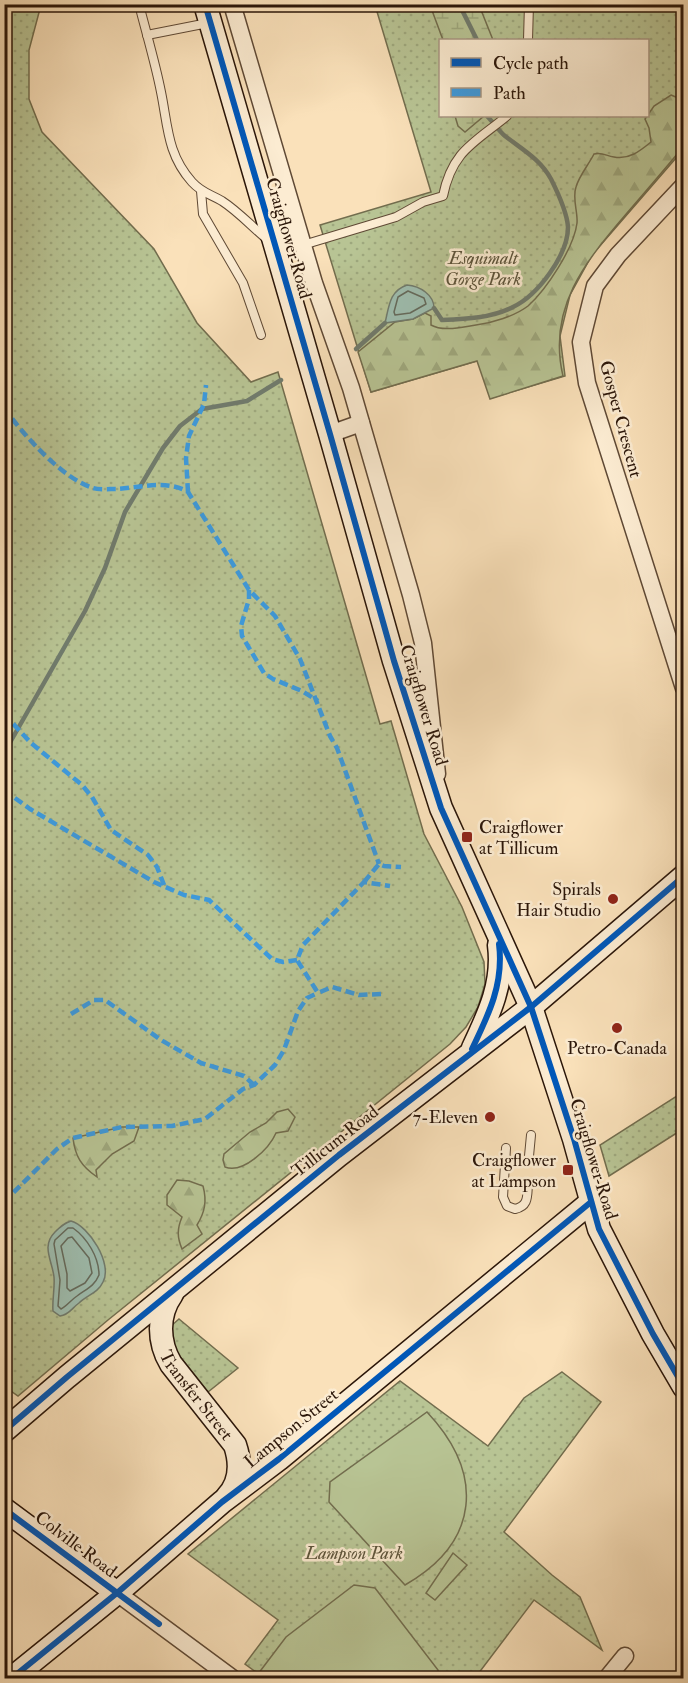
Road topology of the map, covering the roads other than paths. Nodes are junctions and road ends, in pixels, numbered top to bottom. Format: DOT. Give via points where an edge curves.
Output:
graph roads {
  1 [pos="142,4"];
  2 [pos="232,4"];
  3 [pos="530,4"];
  4 [pos="208,13"];
  5 [pos="147,35"];
  6 [pos="528,39"];
  7 [pos="503,118"];
  8 [pos="684,186"];
  9 [pos="201,191"];
  10 [pos="303,245"];
  11 [pos="275,246"];
  12 [pos="261,335"];
  13 [pos="361,423"];
  14 [pos="330,434"];
  15 [pos="684,688"];
  16 [pos="441,808"];
  17 [pos="684,876"];
  18 [pos="488,912"];
  19 [pos="531,1007"];
  20 [pos="470,1054"];
  21 [pos="531,1136"];
  22 [pos="506,1149"];
  23 [pos="529,1156"];
  24 [pos="528,1184"];
  25 [pos="591,1202"];
  26 [pos="179,1286"];
  27 [pos="684,1388"];
  28 [pos="4,1431"];
  29 [pos="222,1502"];
  30 [pos="4,1509"];
  31 [pos="117,1593"];
  32 [pos="624,1656"];
  33 [pos="12,1678"];
  34 [pos="232,1678"];
  35 [pos="607,1678"];
  1 -- 5 [label="lane"];
  2 -- 10 [label="street, Craigflower Road"];
  3 -- 6 [label="lane"];
  4 -- 5 [label="lane"];
  4 -- 11 [label="main road, Craigflower Road"];
  5 -- 9 [label="lane" via="169,141 182,169"];
  7 -- 10 [label="lane" via="464,150 447,175 443,196 396,217"];
  8 -- 15 [label="street, Gosper Crescent" via="618,255 595,286 581,342 587,383"];
  9 -- 11 [label="lane" via="240,214"];
  9 -- 12 [label="lane" via="203,214 243,284"];
  10 -- 13 [label="street, Craigflower Road"];
  11 -- 14 [label="main road, Craigflower Road"];
  13 -- 14 [label="street"];
  13 -- 16 [label="street, Craigflower Road" via="423,643"];
  14 -- 16 [label="main road, Craigflower Road" via="394,661"];
  16 -- 18 [label="main road, Craigflower Road"];
  17 -- 19 [label="main road, Tillicum Road"];
  18 -- 19 [label="main road, Craigflower Road"];
  18 -- 20 [label="main road" via="499,942 500,974 491,1010"];
  19 -- 20 [label="main road, Tillicum Road"];
  19 -- 25 [label="main road, Craigflower Road"];
  20 -- 26 [label="main road, Tillicum Road"];
  21 -- 23 [label="lane"];
  22 -- 24 [label="lane" via="503,1197 507,1206 523,1206"];
  25 -- 27 [label="main road, Craigflower Road" via="599,1229"];
  25 -- 29 [label="main road, Lampson Street"];
  26 -- 28 [label="main road, Tillicum Road"];
  26 -- 29 [label="main road, Transfer Street" via="164,1306 161,1341 171,1364 235,1445 239,1470"];
  29 -- 31 [label="main road, Lampson Street"];
  30 -- 31 [label="main road, Colville Road"];
  31 -- 33 [label="main road, Lampson Street"];
  31 -- 34 [label="street, Colville Road"];
  32 -- 35 [label="street"];
}
